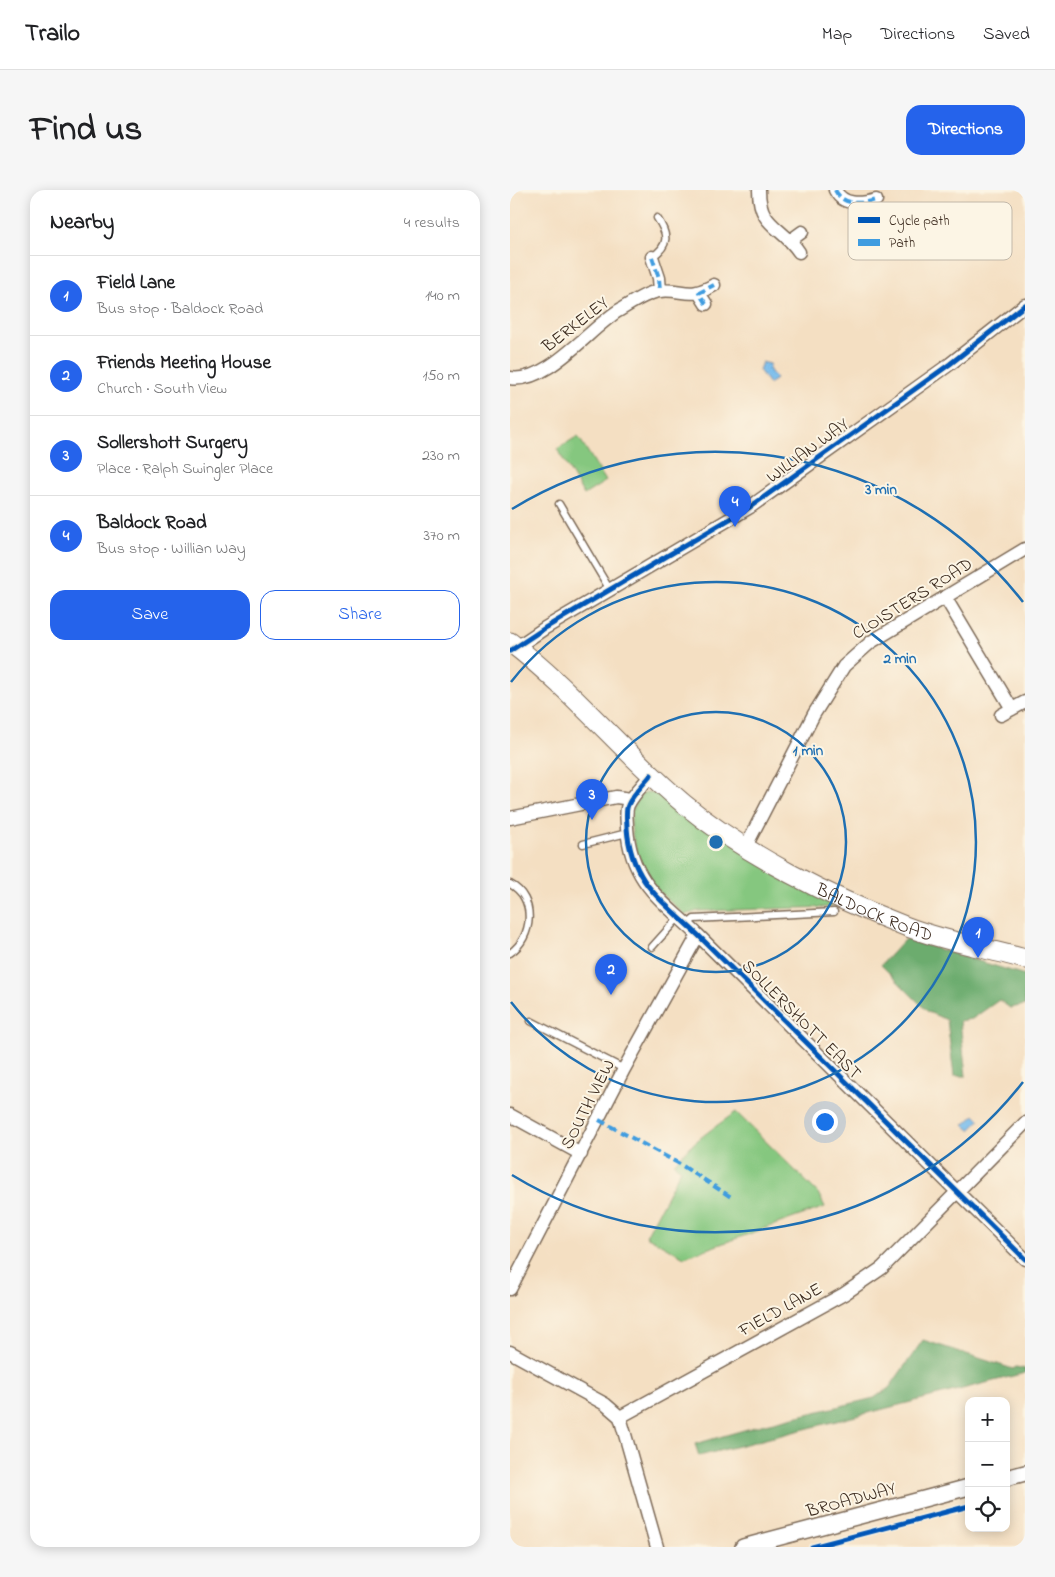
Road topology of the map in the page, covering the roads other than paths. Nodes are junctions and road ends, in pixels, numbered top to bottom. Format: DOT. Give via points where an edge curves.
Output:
graph roads {
  1 [pos="759,190"];
  2 [pos="835,190"];
  3 [pos="876,200"];
  4 [pos="848,202"];
  5 [pos="868,202"];
  6 [pos="658,218"];
  7 [pos="802,232"];
  8 [pos="791,240"];
  9 [pos="799,252"];
  10 [pos="652,257"];
  11 [pos="714,285"];
  12 [pos="660,291"];
  13 [pos="1025,305"];
  14 [pos="510,378"];
  15 [pos="559,504"];
  16 [pos="1025,549"];
  17 [pos="610,590"];
  18 [pos="945,597"];
  19 [pos="512,647"];
  20 [pos="1025,702"];
  21 [pos="651,775"];
  22 [pos="631,799"];
  23 [pos="510,818"];
  24 [pos="628,833"];
  25 [pos="583,844"];
  26 [pos="745,848"];
  27 [pos="510,884"];
  28 [pos="834,912"];
  29 [pos="683,921"];
  30 [pos="698,936"];
  31 [pos="652,947"];
  32 [pos="510,953"];
  33 [pos="1025,959"];
  34 [pos="531,1021"];
  35 [pos="624,1069"];
  36 [pos="510,1115"];
  37 [pos="1025,1123"];
  38 [pos="581,1154"];
  39 [pos="956,1192"];
  40 [pos="1025,1259"];
  41 [pos="510,1289"];
  42 [pos="510,1352"];
  43 [pos="620,1417"];
  44 [pos="1025,1473"];
  45 [pos="1010,1477"];
  46 [pos="965,1489"];
  47 [pos="657,1547"];
  48 [pos="743,1547"];
  1 -- 8 [label="street" via="764,218"];
  2 -- 4 [label="street"];
  3 -- 5 [label="street"];
  6 -- 10 [label="lane" via="666,233 666,242"];
  7 -- 8 [label="street"];
  8 -- 9 [label="street"];
  10 -- 12 [label="street"];
  11 -- 12 [label="street, BERKELEY" via="703,298"];
  12 -- 14 [label="street, BERKELEY" via="618,312 539,373"];
  13 -- 17 [label="street, WILLIAN WAY" via="950,364 750,507"];
  15 -- 17 [label="lane"];
  16 -- 18 [label="street, CLOISTERS ROAD"];
  17 -- 19 [label="street, WILLIAN WAY"];
  18 -- 20 [label="street" via="1007,712"];
  18 -- 26 [label="street, CLOISTERS ROAD" via="871,642 844,666 814,714"];
  19 -- 21 [label="main road, BALDOCK ROAD" via="573,698"];
  21 -- 22 [label="street"];
  21 -- 26 [label="main road, BALDOCK ROAD" via="684,804"];
  22 -- 23 [label="street" via="616,797"];
  22 -- 24 [label="street, SOLLERSHOTT EAST" via="626,813"];
  24 -- 25 [label="lane"];
  24 -- 29 [label="street, SOLLERSHOTT EAST" via="630,848 645,883 659,902"];
  26 -- 33 [label="main road, BALDOCK ROAD" via="844,899 906,926"];
  27 -- 32 [label="lane" via="522,894 529,920 527,934"];
  28 -- 29 [label="lane"];
  29 -- 30 [label="street, SOLLERSHOTT EAST"];
  29 -- 31 [label="lane"];
  30 -- 35 [label="street, SOUTH VIEW"];
  30 -- 39 [label="street, SOLLERSHOTT EAST"];
  34 -- 35 [label="lane"];
  35 -- 38 [label="street, SOUTH VIEW"];
  36 -- 38 [label="street"];
  37 -- 39 [label="street, FIELD LANE"];
  38 -- 41 [label="street, SOUTH VIEW"];
  39 -- 40 [label="street, SOLLERSHOTT EAST"];
  39 -- 43 [label="street, FIELD LANE" via="882,1268 844,1294"];
  42 -- 43 [label="street" via="605,1404"];
  43 -- 47 [label="street"];
  44 -- 45 [label="street"];
  46 -- 48 [label="street, BROADWAY"];
}
